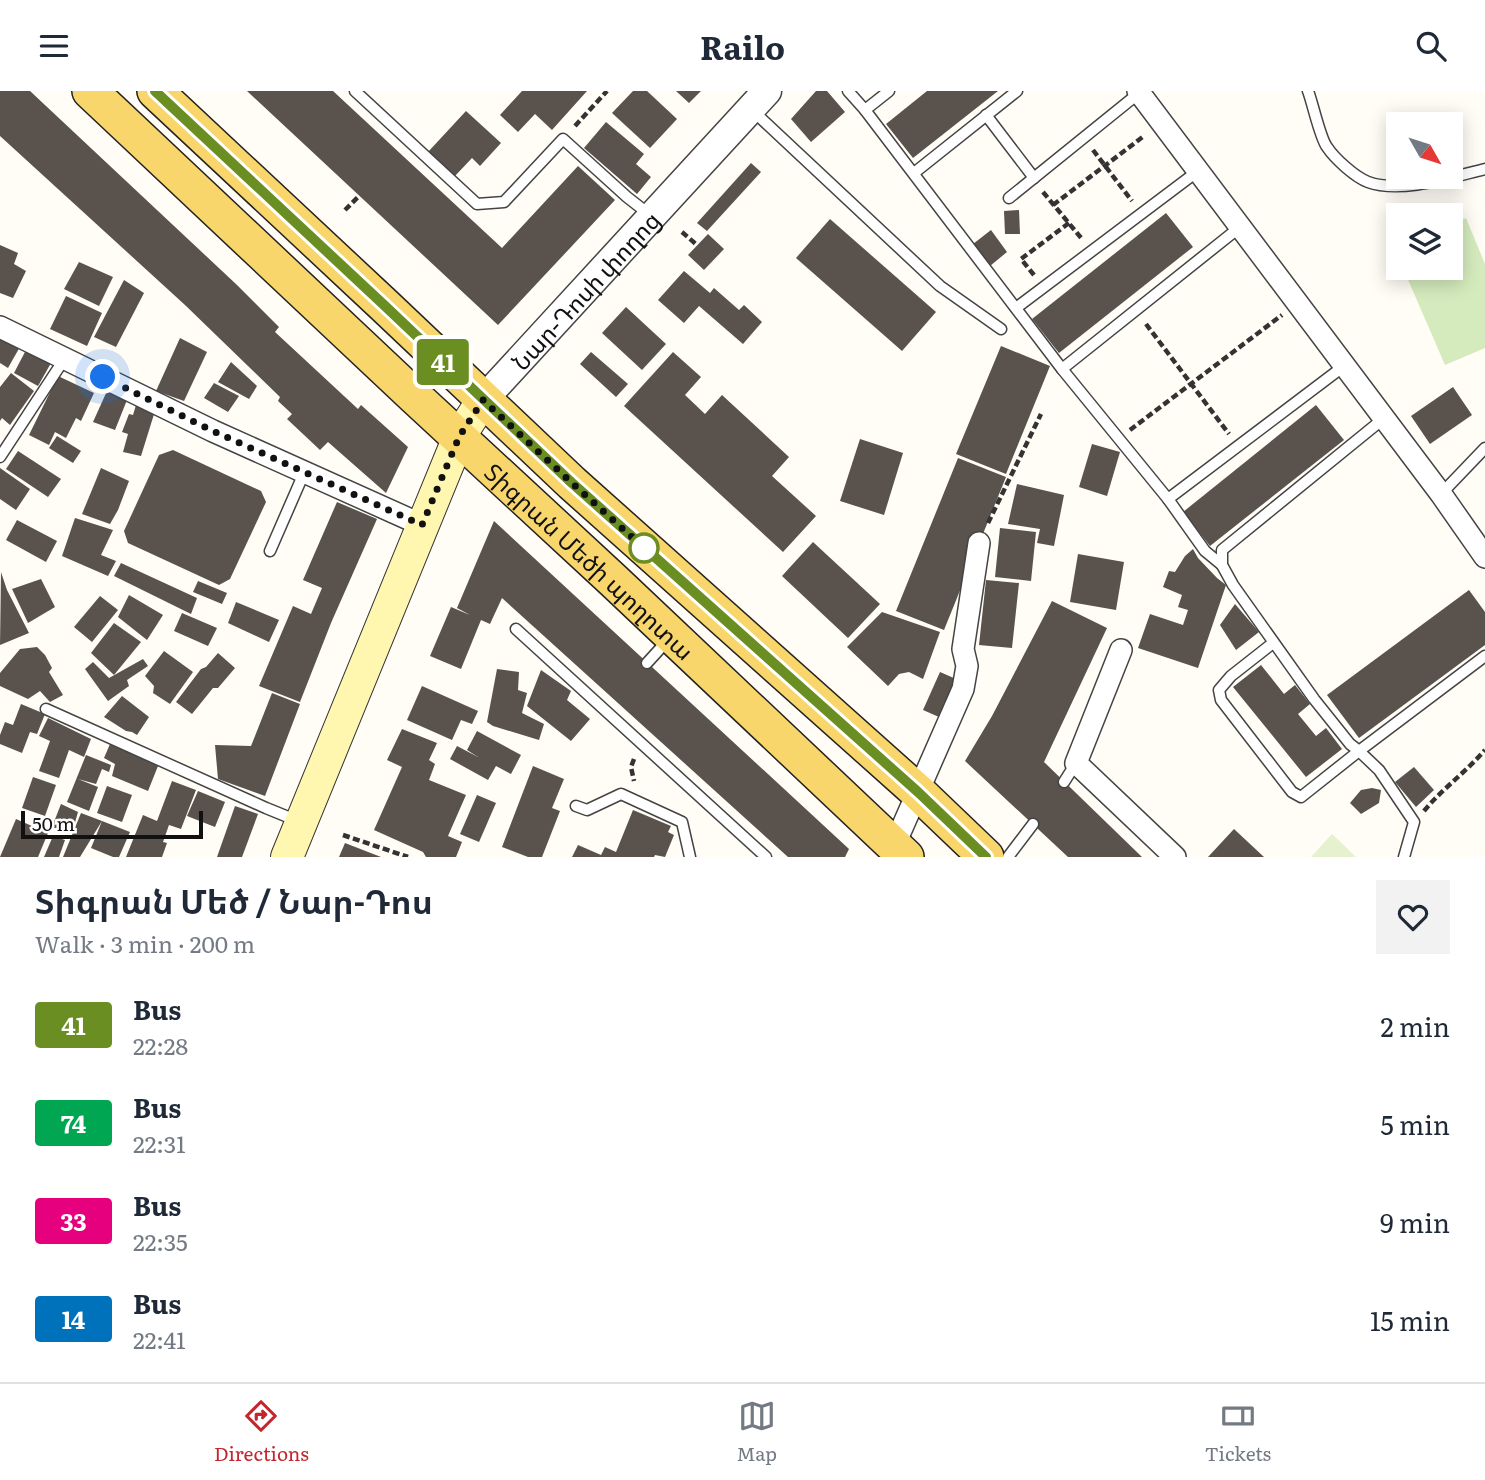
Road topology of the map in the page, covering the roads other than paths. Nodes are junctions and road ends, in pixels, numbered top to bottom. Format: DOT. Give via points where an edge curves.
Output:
graph roads {
  1 [pos="90,91"];
  2 [pos="155,91"];
  3 [pos="355,91"];
  4 [pos="848,91"];
  5 [pos="889,91"];
  6 [pos="1017,91"];
  7 [pos="1308,91"];
  8 [pos="1139,92"];
  9 [pos="758,100"];
  10 [pos="865,110"];
  11 [pos="986,115"];
  12 [pos="1485,169"];
  13 [pos="1198,171"];
  14 [pos="914,173"];
  15 [pos="1034,178"];
  16 [pos="1009,198"];
  17 [pos="652,217"];
  18 [pos="1240,227"];
  19 [pos="1016,308"];
  20 [pos="0,327"];
  21 [pos="1001,329"];
  22 [pos="65,358"];
  23 [pos="1343,366"];
  24 [pos="1062,369"];
  25 [pos="483,400"];
  26 [pos="1383,419"];
  27 [pos="459,437"];
  28 [pos="1485,448"];
  29 [pos="0,457"];
  30 [pos="304,473"];
  31 [pos="1441,494"];
  32 [pos="1168,499"];
  33 [pos="422,525"];
  34 [pos="979,543"];
  35 [pos="270,551"];
  36 [pos="1485,557"];
  37 [pos="1222,565"];
  38 [pos="516,629"];
  39 [pos="673,636"];
  40 [pos="1273,643"];
  41 [pos="1121,650"];
  42 [pos="1485,656"];
  43 [pos="648,663"];
  44 [pos="614,699"];
  45 [pos="46,709"];
  46 [pos="604,710"];
  47 [pos="1359,751"];
  48 [pos="1076,763"];
  49 [pos="1064,782"];
  50 [pos="918,792"];
  51 [pos="576,806"];
  52 [pos="301,822"];
  53 [pos="1033,824"];
  54 [pos="897,853"];
  55 [pos="287,857"];
  56 [pos="690,857"];
  57 [pos="766,857"];
  58 [pos="986,857"];
  59 [pos="1008,857"];
  60 [pos="1175,857"];
  61 [pos="1404,857"];
  1 -- 27 [label="main road, Տիգրան Մեծի պողոտա"];
  2 -- 25 [label="main road, Տիգրան Մեծի պողոտա"];
  3 -- 17 [label="lane" via="477,204 505,202 563,139"];
  4 -- 10 [label="lane"];
  5 -- 10 [label="lane"];
  6 -- 11 [label="lane"];
  7 -- 12 [label="lane" via="1326,146 1367,182 1427,184"];
  8 -- 13 [label="street"];
  8 -- 15 [label="lane"];
  9 -- 17 [label="street, Նար-Դոսի փողոց"];
  9 -- 21 [label="lane" via="940,286"];
  10 -- 14 [label="lane"];
  11 -- 14 [label="lane"];
  11 -- 15 [label="lane"];
  13 -- 18 [label="street"];
  13 -- 19 [label="lane"];
  14 -- 19 [label="lane"];
  15 -- 16 [label="lane"];
  17 -- 25 [label="street, Նար-Դոսի փողոց"];
  18 -- 23 [label="street"];
  18 -- 24 [label="lane"];
  19 -- 24 [label="lane"];
  20 -- 22 [label="street"];
  22 -- 29 [label="lane"];
  22 -- 30 [label="street"];
  23 -- 26 [label="street"];
  23 -- 32 [label="lane"];
  24 -- 32 [label="lane"];
  25 -- 27 [label="main road, Նար-Դոսի փողոց"];
  25 -- 50 [label="main road, Տիգրան Մեծի պողոտա"];
  26 -- 31 [label="street"];
  26 -- 37 [label="lane" via="1222,550"];
  27 -- 33 [label="main road, Նար-Դոսի փողոց"];
  27 -- 39 [label="main road, Տիգրան Մեծի պողոտա"];
  28 -- 31 [label="lane"];
  30 -- 33 [label="street"];
  30 -- 35 [label="lane"];
  31 -- 36 [label="street"];
  32 -- 37 [label="lane" via="1205,551"];
  33 -- 52 [label="main road, Նար-Դոսի փողոց"];
  34 -- 50 [label="street" via="963,649 967,666 963,689"];
  37 -- 40 [label="lane"];
  38 -- 46 [label="lane"];
  39 -- 43 [label="lane"];
  39 -- 54 [label="main road, Տիգրան Մեծի պողոտա"];
  40 -- 47 [label="lane"];
  40 -- 47 [label="lane" via="1231,675 1219,690 1220,700 1292,792 1301,797"];
  41 -- 48 [label="street"];
  42 -- 47 [label="lane"];
  44 -- 46 [label="lane"];
  45 -- 52 [label="lane"];
  46 -- 57 [label="lane"];
  47 -- 61 [label="lane" via="1379,770 1414,822"];
  48 -- 49 [label="lane"];
  48 -- 60 [label="street"];
  50 -- 54 [label="street"];
  50 -- 58 [label="main road, Տիգրան Մեծի պողոտա"];
  51 -- 56 [label="lane" via="587,810 621,794 682,822"];
  52 -- 55 [label="main road, Նար-Դոսի փողոց"];
  53 -- 59 [label="lane"];
}
